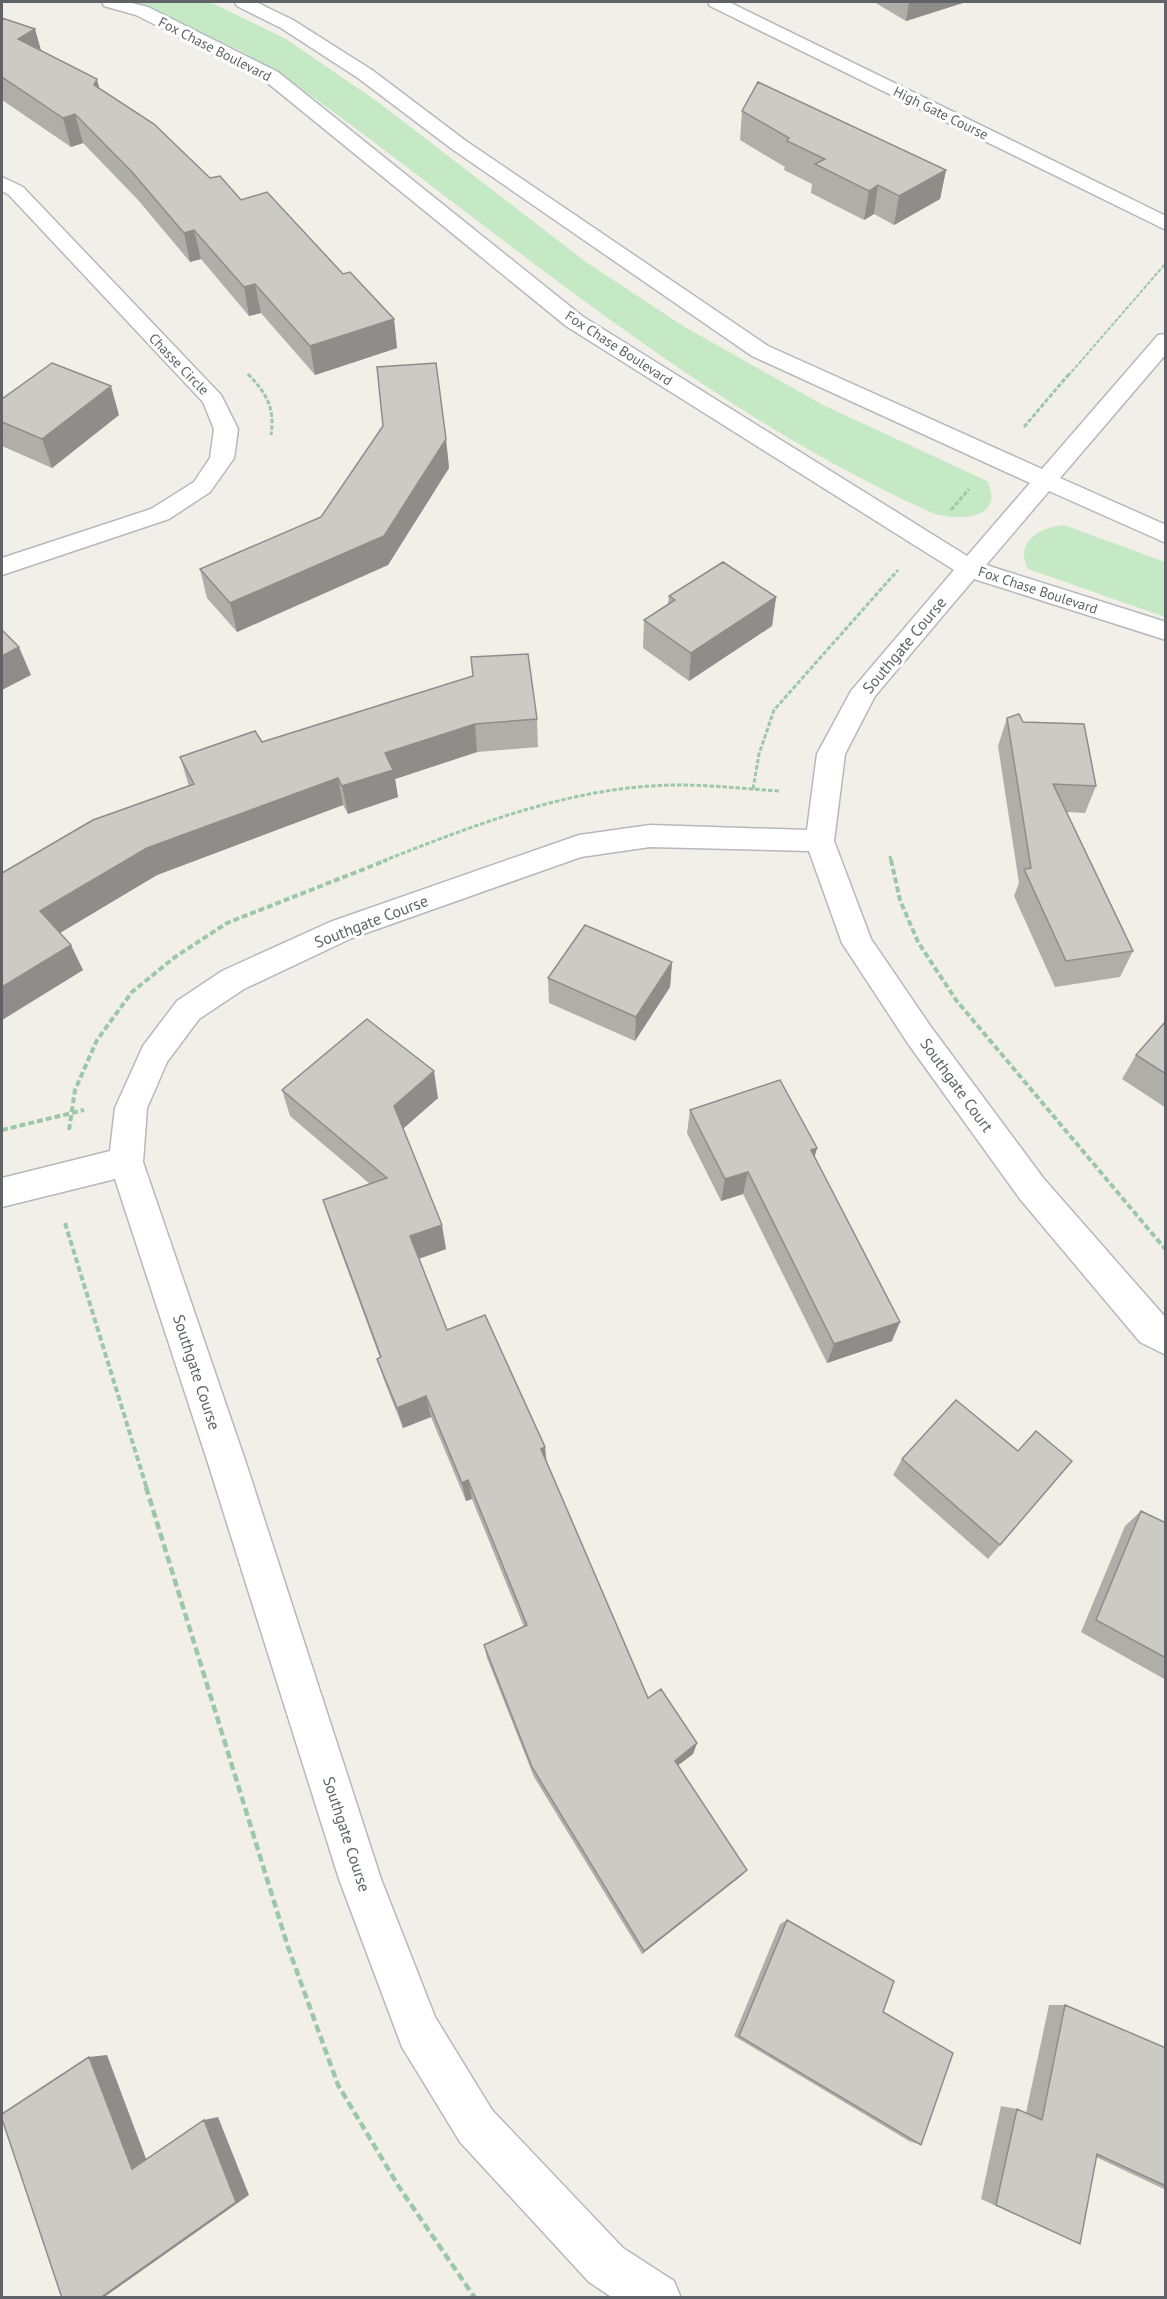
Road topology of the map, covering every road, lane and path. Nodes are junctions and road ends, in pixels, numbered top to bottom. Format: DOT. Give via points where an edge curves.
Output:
graph roads {
  1 [pos="110,2"];
  2 [pos="243,2"];
  3 [pos="716,2"];
  4 [pos="6,190"];
  5 [pos="1166,224"];
  6 [pos="1166,339"];
  7 [pos="245,372"];
  8 [pos="270,444"];
  9 [pos="1044,482"];
  10 [pos="1166,535"];
  11 [pos="2,567"];
  12 [pos="970,569"];
  13 [pos="1166,631"];
  14 [pos="825,794"];
  15 [pos="820,841"];
  16 [pos="890,856"];
  17 [pos="135,1100"];
  18 [pos="72,1112"];
  19 [pos="2,1130"];
  20 [pos="126,1162"];
  21 [pos="64,1177"];
  22 [pos="2,1192"];
  23 [pos="1166,1250"];
  24 [pos="1166,1339"];
  25 [pos="476,2298"];
  26 [pos="657,2298"];
  1 -- 12 [label="street, Fox Chase Boulevard" via="142,11 271,76 574,321"];
  2 -- 9 [label="street" via="287,24 365,74 459,145 760,351"];
  3 -- 5 [label="street, High Gate Course"];
  4 -- 11 [label="street, Chasse Circle" via="213,400 226,429 222,458 202,487 160,514"];
  6 -- 9 [label="street"];
  7 -- 8 [label="path" via="269,395 274,422"];
  9 -- 10 [label="street"];
  9 -- 12 [label="street"];
  12 -- 13 [label="street, Fox Chase Boulevard"];
  12 -- 14 [label="street, Southgate Course" via="864,690 831,754"];
  14 -- 15 [label="street, Southgate Court"];
  14 -- 18 [label="path" via="678,785 564,800 479,823 227,923 175,957 132,992 97,1040 75,1090"];
  15 -- 17 [label="street, Southgate Course" via="650,836 579,846 341,930 233,980 188,1011 154,1055"];
  15 -- 24 [label="street, Southgate Court" via="857,943 920,1035 1032,1189 1153,1330"];
  16 -- 23 [label="path" via="900,900 918,942 956,1000"];
  17 -- 18 [label="path"];
  17 -- 20 [label="street, Southgate Course"];
  18 -- 19 [label="path"];
  18 -- 21 [label="path"];
  20 -- 21 [label="street"];
  20 -- 26 [label="street, Southgate Course" via="360,1879 418,2031 476,2126 606,2265"];
  21 -- 22 [label="street"];
  21 -- 25 [label="path" via="62,1212 288,1947 338,2085 399,2187"];
}
